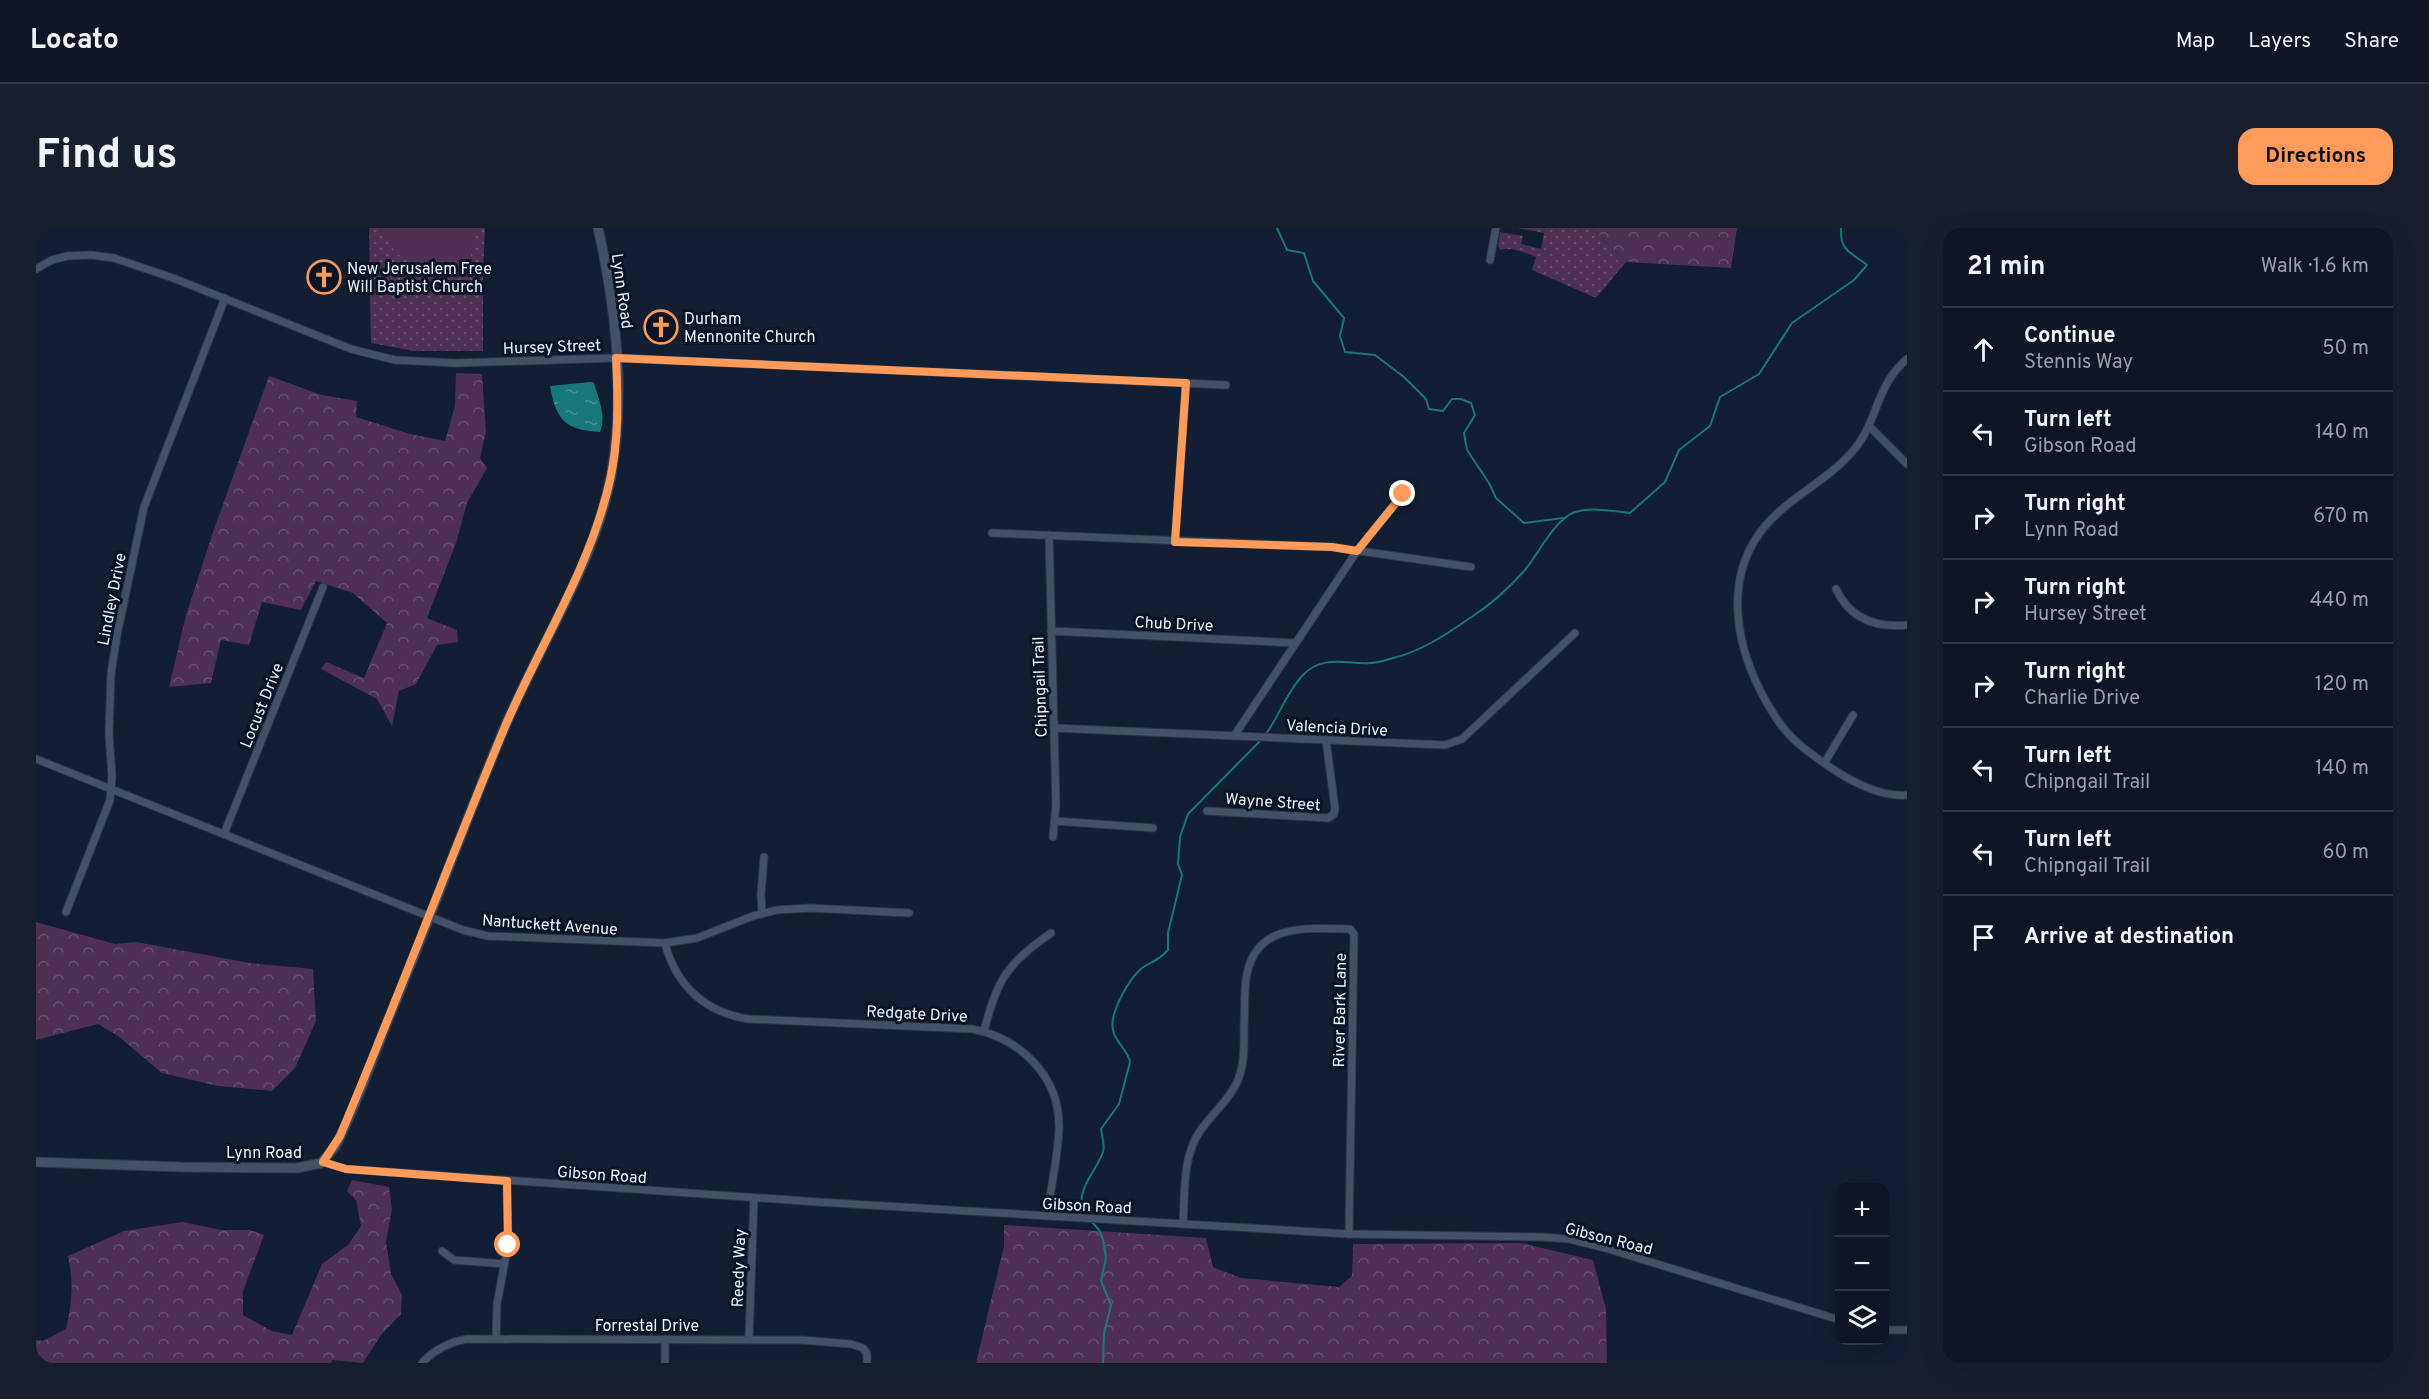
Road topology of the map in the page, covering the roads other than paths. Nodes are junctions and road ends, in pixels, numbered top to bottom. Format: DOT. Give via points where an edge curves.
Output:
graph roads {
  1 [pos="598,228"];
  2 [pos="1496,228"];
  3 [pos="1490,261"];
  4 [pos="39,267"];
  5 [pos="225,298"];
  6 [pos="616,358"];
  7 [pos="1907,359"];
  8 [pos="1186,383"];
  9 [pos="1226,385"];
  10 [pos="1869,426"];
  11 [pos="1907,464"];
  12 [pos="1403,494"];
  13 [pos="992,533"];
  14 [pos="1049,536"];
  15 [pos="1175,542"];
  16 [pos="1357,551"];
  17 [pos="1472,567"];
  18 [pos="323,587"];
  19 [pos="1836,589"];
  20 [pos="1907,625"];
  21 [pos="1051,631"];
  22 [pos="1575,633"];
  23 [pos="1295,643"];
  24 [pos="1853,714"];
  25 [pos="1054,728"];
  26 [pos="1234,736"];
  27 [pos="1326,740"];
  28 [pos="36,759"];
  29 [pos="1825,762"];
  30 [pos="111,789"];
  31 [pos="1907,795"];
  32 [pos="1207,811"];
  33 [pos="1055,821"];
  34 [pos="1153,828"];
  35 [pos="224,834"];
  36 [pos="1053,837"];
  37 [pos="764,857"];
  38 [pos="66,912"];
  39 [pos="762,913"];
  40 [pos="909,913"];
  41 [pos="430,916"];
  42 [pos="1051,933"];
  43 [pos="665,943"];
  44 [pos="984,1031"];
  45 [pos="36,1162"];
  46 [pos="323,1162"];
  47 [pos="507,1181"];
  48 [pos="754,1198"];
  49 [pos="1047,1216"];
  50 [pos="1183,1224"];
  51 [pos="1349,1233"];
  52 [pos="442,1251"];
  53 [pos="504,1264"];
  54 [pos="1835,1319"];
  55 [pos="1889,1330"];
  56 [pos="1907,1330"];
  57 [pos="496,1339"];
  58 [pos="665,1339"];
  59 [pos="749,1339"];
  60 [pos="422,1363"];
  61 [pos="665,1363"];
  62 [pos="867,1363"];
  1 -- 6 [label="street, Lynn Road" via="610,291"];
  2 -- 3 [label="street"];
  4 -- 5 [label="street, Hursey Street" via="67,256 101,255"];
  5 -- 6 [label="street, Hursey Street" via="382,358 456,363"];
  5 -- 30 [label="street, Lindley Drive" via="152,483 139,526 111,674"];
  6 -- 8 [label="street, Hursey Street"];
  6 -- 41 [label="street, Lynn Road" via="615,450 600,518 505,727"];
  7 -- 10 [label="street" via="1889,376"];
  8 -- 9 [label="street, Hursey Street"];
  8 -- 15 [label="street"];
  10 -- 11 [label="street"];
  10 -- 29 [label="street" via="1840,464 1766,525 1749,553 1738,585 1740,635 1757,684 1783,730"];
  12 -- 16 [label="street"];
  13 -- 14 [label="street"];
  14 -- 15 [label="street"];
  14 -- 21 [label="street, Chipngail Trail"];
  15 -- 16 [label="street"];
  16 -- 17 [label="street"];
  16 -- 23 [label="street"];
  18 -- 35 [label="street, Locust Drive"];
  19 -- 20 [label="street" via="1844,604 1859,617 1878,625"];
  21 -- 23 [label="street, Chub Drive"];
  21 -- 25 [label="street, Chipngail Trail"];
  22 -- 27 [label="street, Valencia Drive" via="1454,743"];
  23 -- 26 [label="street"];
  24 -- 29 [label="street"];
  25 -- 26 [label="street, Valencia Drive"];
  25 -- 33 [label="street, Chipngail Trail"];
  26 -- 27 [label="street, Valencia Drive"];
  27 -- 32 [label="street, Wayne Street" via="1335,808 1328,818"];
  28 -- 30 [label="street, Nantuckett Avenue"];
  29 -- 31 [label="street" via="1867,786 1887,794"];
  30 -- 35 [label="street, Nantuckett Avenue"];
  30 -- 38 [label="street, Lindley Drive"];
  33 -- 34 [label="street"];
  33 -- 36 [label="street, Chipngail Trail"];
  35 -- 41 [label="street, Nantuckett Avenue"];
  37 -- 39 [label="street"];
  39 -- 40 [label="street, Nantuckett Avenue" via="796,908"];
  39 -- 43 [label="street, Nantuckett Avenue" via="697,938"];
  41 -- 43 [label="street, Nantuckett Avenue" via="488,936"];
  41 -- 46 [label="street, Lynn Road" via="340,1136"];
  42 -- 44 [label="street" via="1006,972 993,997"];
  43 -- 44 [label="street, Redgate Drive" via="685,986 699,1000 723,1013 749,1019"];
  44 -- 49 [label="street, Redgate Drive" via="1008,1040 1027,1055 1043,1073 1054,1097 1059,1134"];
  45 -- 46 [label="street, Lynn Road" via="297,1168"];
  46 -- 47 [label="street, Gibson Road" via="346,1169"];
  47 -- 48 [label="street, Gibson Road"];
  47 -- 53 [label="street" via="508,1245"];
  48 -- 49 [label="street, Gibson Road"];
  48 -- 59 [label="street, Reedy Way"];
  49 -- 50 [label="street, Gibson Road"];
  50 -- 51 [label="street, Gibson Road"];
  50 -- 51 [label="street, River Bark Lane" via="1189,1154 1200,1131 1230,1094 1242,1068 1245,981 1252,960 1262,945 1291,929 1350,929 1354,934"];
  51 -- 54 [label="street, Gibson Road" via="1569,1239"];
  52 -- 53 [label="street" via="454,1260"];
  53 -- 57 [label="street"];
  55 -- 56 [label="street"];
  57 -- 58 [label="street, Forrestal Drive"];
  57 -- 60 [label="street, Forrestal Drive" via="467,1339 448,1344"];
  58 -- 59 [label="street, Forrestal Drive"];
  58 -- 61 [label="street"];
  59 -- 62 [label="street, Forrestal Drive" via="851,1344 862,1348"];
}
